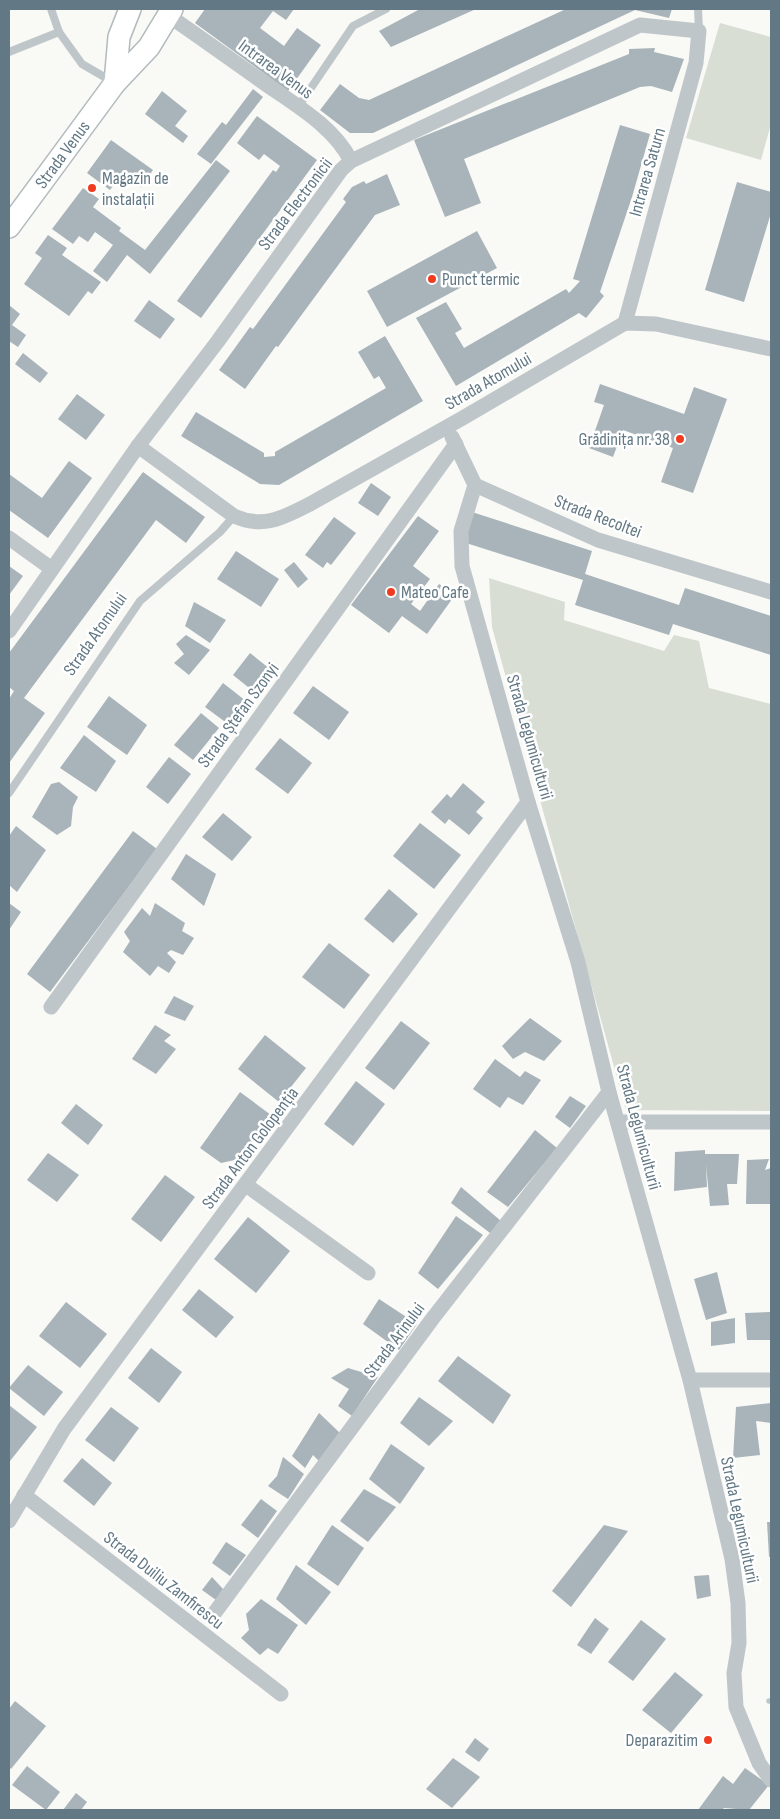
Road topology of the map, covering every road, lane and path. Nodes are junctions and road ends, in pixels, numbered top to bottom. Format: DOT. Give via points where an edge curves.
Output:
graph roads {
  1 [pos="51,9"];
  2 [pos="130,9"];
  3 [pos="386,9"];
  4 [pos="698,9"];
  5 [pos="171,12"];
  6 [pos="699,31"];
  7 [pos="59,32"];
  8 [pos="9,52"];
  9 [pos="115,82"];
  10 [pos="298,107"];
  11 [pos="351,161"];
  12 [pos="9,227"];
  13 [pos="624,323"];
  14 [pos="771,349"];
  15 [pos="447,427"];
  16 [pos="456,444"];
  17 [pos="138,446"];
  18 [pos="476,484"];
  19 [pos="234,516"];
  20 [pos="9,538"];
  21 [pos="52,569"];
  22 [pos="771,592"];
  23 [pos="9,631"];
  24 [pos="9,793"];
  25 [pos="528,802"];
  26 [pos="51,1007"];
  27 [pos="609,1092"];
  28 [pos="618,1122"];
  29 [pos="771,1122"];
  30 [pos="246,1186"];
  31 [pos="368,1273"];
  32 [pos="690,1380"];
  33 [pos="771,1380"];
  34 [pos="24,1495"];
  35 [pos="9,1521"];
  36 [pos="213,1615"];
  37 [pos="281,1694"];
  38 [pos="771,1780"];
  1 -- 7 [label="lane"];
  2 -- 9 [label="main road" via="119,37"];
  3 -- 10 [label="lane" via="353,26"];
  4 -- 6 [label="lane"];
  5 -- 9 [label="main road, Strada Venus" via="149,47"];
  5 -- 10 [label="street, Intrarea Venus"];
  6 -- 11 [label="street, Strada Electronicii" via="640,25"];
  6 -- 13 [label="street, Intrarea Saturn" via="696,63"];
  7 -- 8 [label="lane"];
  7 -- 9 [label="lane" via="82,64"];
  9 -- 12 [label="main road, Strada Venus"];
  10 -- 11 [label="street, Intrarea Venus" via="334,136"];
  11 -- 17 [label="street, Strada Electronicii" via="341,170"];
  13 -- 14 [label="street" via="656,324"];
  13 -- 15 [label="street, Strada Atomului"];
  15 -- 16 [label="street"];
  15 -- 19 [label="street, Strada Atomului" via="286,517 247,522"];
  16 -- 18 [label="street"];
  16 -- 26 [label="street, Strada Ștefan Szonyi"];
  17 -- 19 [label="street, Strada Atomului"];
  17 -- 21 [label="street, Strada Electronicii"];
  18 -- 22 [label="street, Strada Recoltei" via="598,540"];
  18 -- 25 [label="street, Strada Legumiculturii" via="461,531 462,566"];
  19 -- 24 [label="lane, Strada Atomului" via="140,601"];
  20 -- 21 [label="street"];
  21 -- 23 [label="street, Strada Electronicii"];
  25 -- 27 [label="street, Strada Legumiculturii" via="578,962"];
  25 -- 30 [label="street, Strada Anton Golopenția"];
  27 -- 28 [label="street, Strada Legumiculturii"];
  27 -- 36 [label="street, Strada Arinului" via="433,1318"];
  28 -- 29 [label="street"];
  28 -- 32 [label="street, Strada Legumiculturii"];
  30 -- 31 [label="street"];
  30 -- 34 [label="street, Strada Anton Golopenția" via="64,1429"];
  32 -- 33 [label="street"];
  32 -- 38 [label="street, Strada Legumiculturii" via="732,1559 738,1603 739,1643 734,1673 736,1707 759,1763"];
  34 -- 35 [label="street, Strada Anton Golopenția"];
  34 -- 37 [label="street, Strada Duiliu Zamfirescu"];
}
